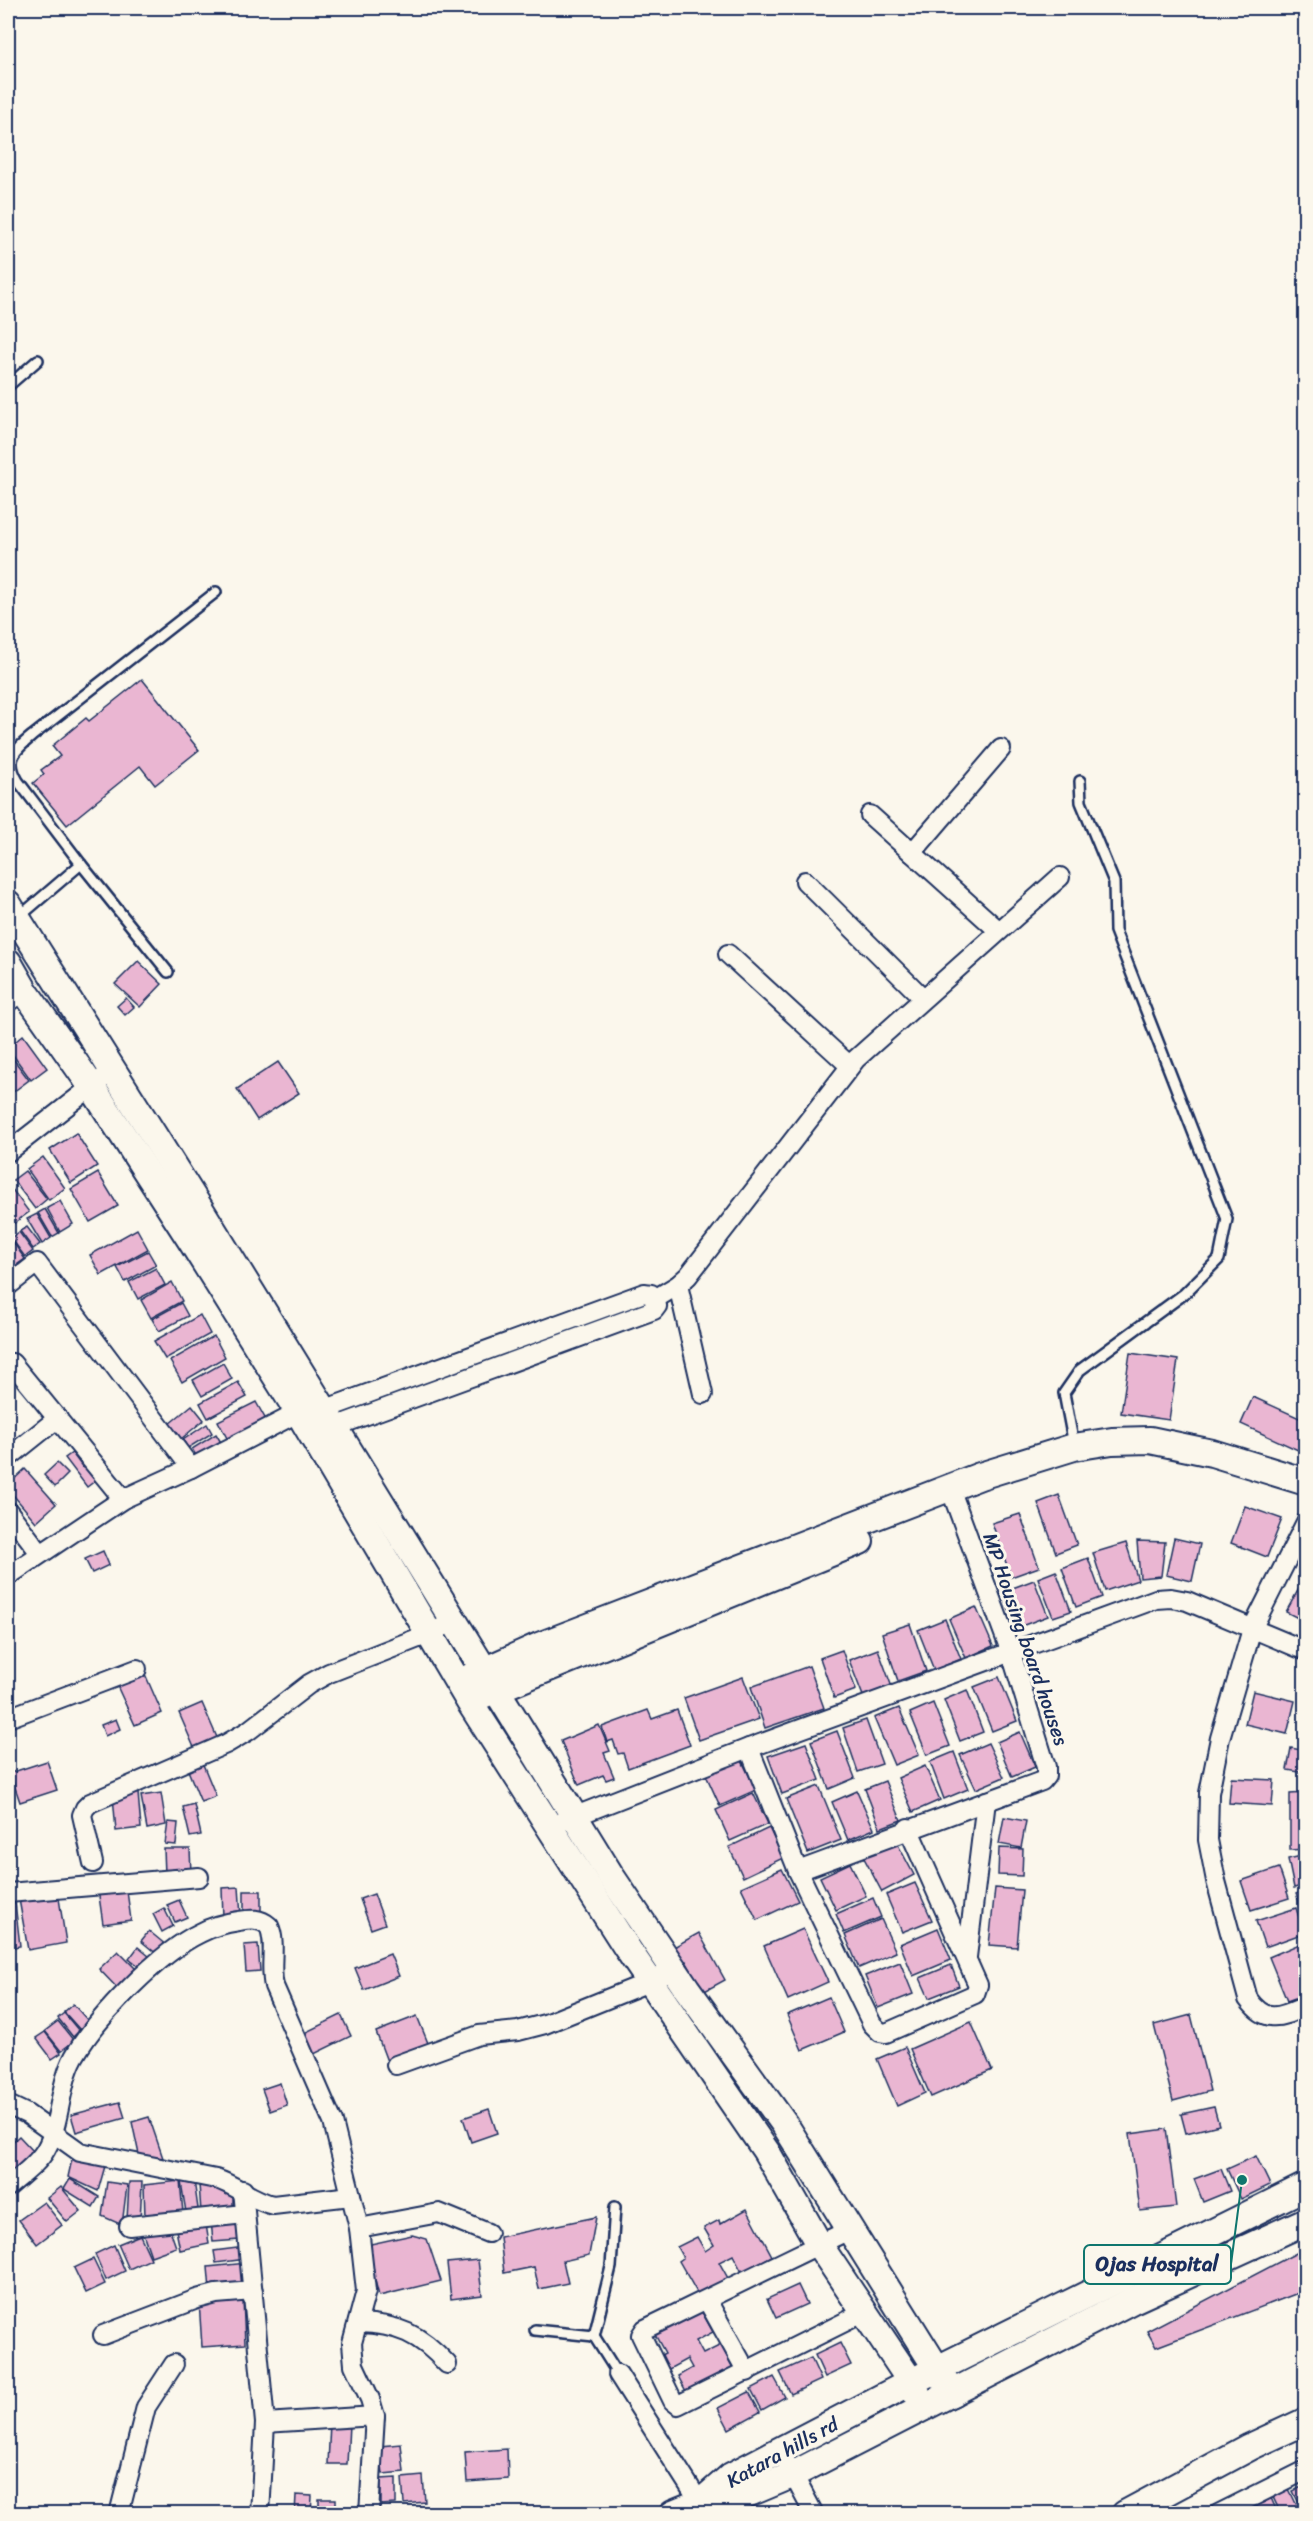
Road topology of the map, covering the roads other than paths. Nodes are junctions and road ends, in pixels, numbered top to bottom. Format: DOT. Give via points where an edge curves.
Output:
graph roads {
  1 [pos="38,360"];
  2 [pos="8,386"];
  3 [pos="216,592"];
  4 [pos="1001,749"];
  5 [pos="1080,781"];
  6 [pos="870,815"];
  7 [pos="912,853"];
  8 [pos="81,864"];
  9 [pos="1060,877"];
  10 [pos="805,881"];
  11 [pos="12,912"];
  12 [pos="999,931"];
  13 [pos="728,954"];
  14 [pos="8,962"];
  15 [pos="168,972"];
  16 [pos="16,996"];
  17 [pos="923,998"];
  18 [pos="850,1066"];
  19 [pos="113,1070"];
  20 [pos="92,1086"];
  21 [pos="8,1152"];
  22 [pos="678,1285"];
  23 [pos="8,1286"];
  24 [pos="12,1363"];
  25 [pos="703,1394"];
  26 [pos="318,1413"];
  27 [pos="58,1418"];
  28 [pos="1074,1447"];
  29 [pos="8,1458"];
  30 [pos="191,1468"];
  31 [pos="1305,1482"];
  32 [pos="952,1495"];
  33 [pos="123,1499"];
  34 [pos="1305,1500"];
  35 [pos="8,1511"];
  36 [pos="1305,1522"];
  37 [pos="40,1553"];
  38 [pos="8,1576"];
  39 [pos="454,1622"];
  40 [pos="1252,1629"];
  41 [pos="431,1633"];
  42 [pos="1305,1651"];
  43 [pos="1011,1653"];
  44 [pos="137,1669"];
  45 [pos="489,1680"];
  46 [pos="464,1692"];
  47 [pos="8,1718"];
  48 [pos="749,1748"];
  49 [pos="986,1801"];
  50 [pos="574,1816"];
  51 [pos="549,1827"];
  52 [pos="908,1828"];
  53 [pos="93,1863"];
  54 [pos="798,1871"];
  55 [pos="199,1877"];
  56 [pos="8,1893"];
  57 [pos="967,1959"];
  58 [pos="673,1970"];
  59 [pos="650,1982"];
  60 [pos="1305,2006"];
  61 [pos="396,2065"];
  62 [pos="8,2106"];
  63 [pos="52,2131"];
  64 [pos="8,2187"];
  65 [pos="1305,2187"];
  66 [pos="243,2190"];
  67 [pos="351,2196"];
  68 [pos="615,2206"];
  69 [pos="246,2214"];
  70 [pos="1305,2221"];
  71 [pos="129,2226"];
  72 [pos="359,2228"];
  73 [pos="849,2230"];
  74 [pos="488,2233"];
  75 [pos="820,2246"];
  76 [pos="253,2291"];
  77 [pos="707,2300"];
  78 [pos="864,2312"];
  79 [pos="358,2323"];
  80 [pos="535,2330"];
  81 [pos="103,2335"];
  82 [pos="594,2336"];
  83 [pos="174,2364"];
  84 [pos="447,2364"];
  85 [pos="938,2369"];
  86 [pos="747,2372"];
  87 [pos="618,2374"];
  88 [pos="910,2382"];
  89 [pos="952,2392"];
  90 [pos="924,2407"];
  91 [pos="375,2416"];
  92 [pos="265,2423"];
  93 [pos="1304,2425"];
  94 [pos="781,2450"];
  95 [pos="1305,2470"];
  96 [pos="792,2475"];
  97 [pos="700,2503"];
  98 [pos="119,2514"];
  99 [pos="260,2514"];
  100 [pos="369,2514"];
  101 [pos="674,2514"];
  102 [pos="814,2514"];
  103 [pos="1125,2514"];
  104 [pos="1218,2514"];
  1 -- 2 [label="lane"];
  3 -- 8 [label="lane" via="32,735 11,759 18,782"];
  4 -- 7 [label="street"];
  5 -- 28 [label="lane" via="1081,802 1113,882 1115,931 1227,1219 1219,1259 1184,1294 1080,1370 1064,1393"];
  6 -- 7 [label="street"];
  7 -- 12 [label="street"];
  8 -- 11 [label="lane"];
  8 -- 15 [label="lane"];
  9 -- 12 [label="street"];
  10 -- 17 [label="street"];
  11 -- 19 [label="street"];
  12 -- 17 [label="street"];
  13 -- 18 [label="street"];
  14 -- 16 [label="street"];
  16 -- 20 [label="street"];
  17 -- 18 [label="street"];
  18 -- 22 [label="street"];
  19 -- 20 [label="street"];
  19 -- 26 [label="street"];
  20 -- 21 [label="street"];
  20 -- 26 [label="street"];
  22 -- 25 [label="street"];
  22 -- 26 [label="street" via="655,1299 644,1293"];
  23 -- 30 [label="street" via="37,1263"];
  24 -- 27 [label="street"];
  26 -- 30 [label="street"];
  26 -- 39 [label="street"];
  26 -- 41 [label="street"];
  27 -- 29 [label="street"];
  27 -- 33 [label="street"];
  28 -- 31 [label="street" via="1150,1440 1212,1453"];
  28 -- 32 [label="street" via="1026,1460"];
  30 -- 33 [label="street"];
  32 -- 34 [label="street" via="1076,1462 1118,1456 1155,1458 1217,1470"];
  32 -- 43 [label="street, MP Housing board houses"];
  32 -- 45 [label="street" via="539,1646"];
  33 -- 37 [label="street"];
  35 -- 37 [label="street"];
  36 -- 40 [label="street"];
  37 -- 38 [label="street"];
  39 -- 41 [label="street"];
  39 -- 45 [label="street"];
  40 -- 42 [label="street"];
  40 -- 43 [label="street" via="1187,1601 1156,1599"];
  40 -- 60 [label="street" via="1220,1738 1209,1793 1208,1840 1248,1999 1256,2010 1279,2017"];
  41 -- 46 [label="street"];
  41 -- 53 [label="street" via="329,1673 226,1744 90,1803 82,1815"];
  43 -- 48 [label="street"];
  43 -- 49 [label="street, MP Housing board houses" via="1047,1772 1042,1781"];
  44 -- 47 [label="street"];
  45 -- 46 [label="street"];
  45 -- 50 [label="street"];
  46 -- 51 [label="street"];
  48 -- 50 [label="street"];
  48 -- 54 [label="street"];
  49 -- 52 [label="street, MP Housing board houses"];
  49 -- 57 [label="street"];
  50 -- 51 [label="street"];
  50 -- 58 [label="street"];
  51 -- 59 [label="street"];
  52 -- 54 [label="street, MP Housing board houses"];
  52 -- 57 [label="street"];
  54 -- 57 [label="street" via="872,2024 880,2032 891,2032 975,1994 978,1981"];
  55 -- 56 [label="street"];
  58 -- 59 [label="street"];
  58 -- 73 [label="street" via="785,2125"];
  59 -- 61 [label="street" via="545,2024 480,2035"];
  59 -- 75 [label="street" via="766,2151"];
  62 -- 63 [label="street"];
  63 -- 64 [label="street" via="46,2149"];
  63 -- 66 [label="street" via="80,2152 216,2179"];
  63 -- 67 [label="street" via="74,2057 107,2013 160,1962 198,1934 217,1925 256,1919 269,1926 272,1933 274,1986 333,2122"];
  65 -- 85 [label="street, Katara hills rd"];
  66 -- 67 [label="street" via="273,2205"];
  66 -- 69 [label="street"];
  67 -- 72 [label="street"];
  68 -- 82 [label="lane" via="611,2267"];
  69 -- 71 [label="street"];
  69 -- 76 [label="street"];
  70 -- 89 [label="street, Katara hills rd" via="1133,2300"];
  72 -- 74 [label="street" via="439,2213"];
  72 -- 79 [label="street" via="366,2281"];
  73 -- 75 [label="street"];
  73 -- 85 [label="street"];
  75 -- 77 [label="street"];
  75 -- 78 [label="street"];
  76 -- 81 [label="street" via="197,2299"];
  76 -- 92 [label="street"];
  77 -- 86 [label="street"];
  77 -- 86 [label="street" via="645,2329 641,2335 673,2401 683,2404"];
  78 -- 86 [label="street"];
  78 -- 88 [label="street"];
  79 -- 84 [label="street" via="383,2324 414,2334"];
  79 -- 91 [label="street" via="352,2343 354,2365"];
  80 -- 82 [label="lane"];
  82 -- 87 [label="lane"];
  83 -- 98 [label="street" via="146,2407"];
  85 -- 88 [label="street, Katara hills rd"];
  85 -- 89 [label="street"];
  87 -- 97 [label="street"];
  88 -- 90 [label="street"];
  88 -- 94 [label="street, Katara hills rd"];
  89 -- 90 [label="street, Katara hills rd"];
  90 -- 96 [label="street, Katara hills rd"];
  91 -- 92 [label="street"];
  91 -- 100 [label="street"];
  92 -- 99 [label="street"];
  93 -- 103 [label="street" via="1250,2446"];
  94 -- 96 [label="street"];
  94 -- 97 [label="street, Katara hills rd" via="731,2476"];
  95 -- 104 [label="street"];
  96 -- 97 [label="street, Katara hills rd" via="742,2496"];
  96 -- 102 [label="street"];
  97 -- 101 [label="street"];
}
